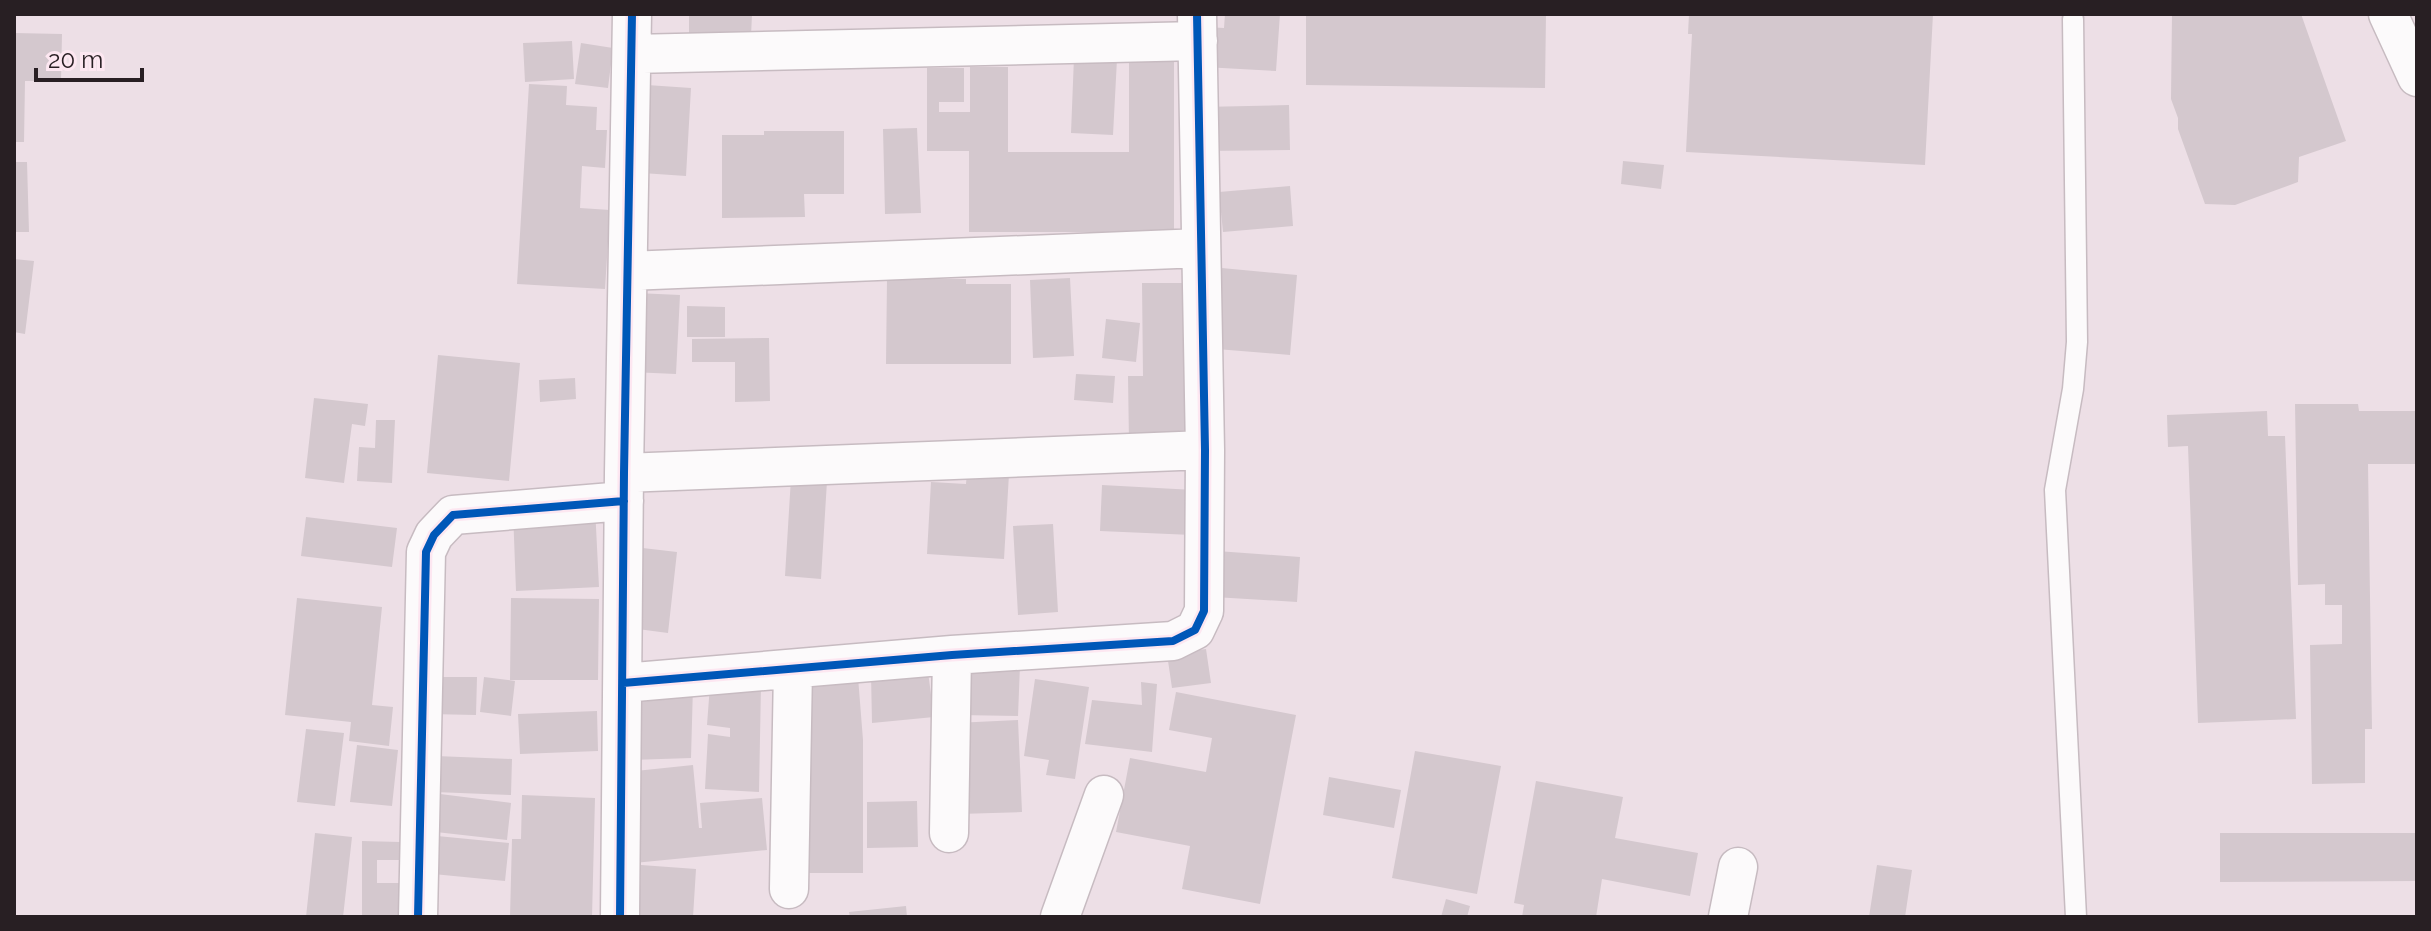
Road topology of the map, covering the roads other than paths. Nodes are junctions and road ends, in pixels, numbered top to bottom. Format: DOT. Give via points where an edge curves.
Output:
graph roads {
  1 [pos="632,14"];
  2 [pos="2388,14"];
  3 [pos="2073,19"];
  4 [pos="1198,28"];
  5 [pos="632,54"];
  6 [pos="2417,77"];
  7 [pos="1201,248"];
  8 [pos="628,271"];
  9 [pos="1205,450"];
  10 [pos="624,487"];
  11 [pos="952,655"];
  12 [pos="793,669"];
  13 [pos="623,683"];
  14 [pos="1104,795"];
  15 [pos="949,833"];
  16 [pos="1738,867"];
  17 [pos="789,889"];
  18 [pos="418,917"];
  19 [pos="620,917"];
  20 [pos="1060,917"];
  21 [pos="1728,917"];
  22 [pos="2076,917"];
  1 -- 5 [label="street"];
  2 -- 6 [label="street"];
  3 -- 22 [label="lane" via="2077,342 2055,490"];
  4 -- 5 [label="street"];
  4 -- 7 [label="street"];
  5 -- 8 [label="street"];
  7 -- 8 [label="street"];
  7 -- 9 [label="street"];
  8 -- 10 [label="street"];
  9 -- 10 [label="street"];
  9 -- 11 [label="street" via="1204,611 1195,630 1173,641"];
  10 -- 13 [label="street"];
  10 -- 18 [label="street" via="453,515 434,535 426,552"];
  11 -- 12 [label="street"];
  11 -- 15 [label="street"];
  12 -- 13 [label="street"];
  12 -- 17 [label="street"];
  13 -- 19 [label="street"];
  14 -- 20 [label="street"];
  16 -- 21 [label="street"];
}
